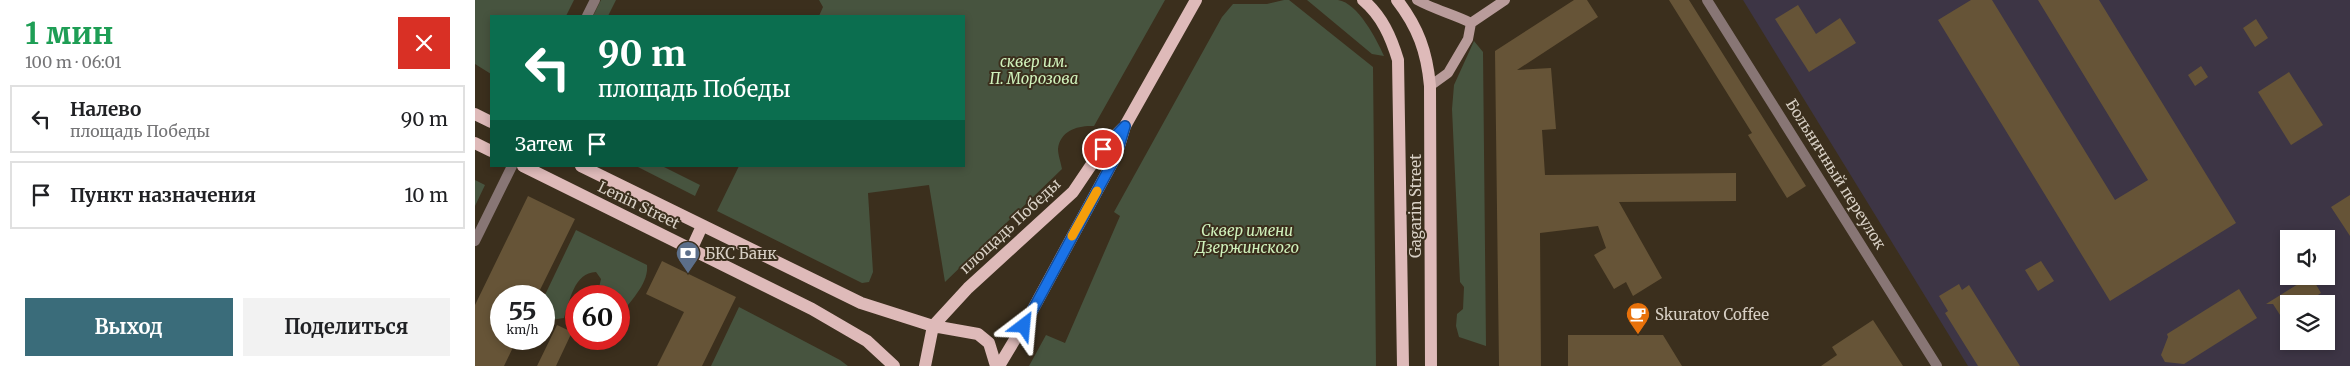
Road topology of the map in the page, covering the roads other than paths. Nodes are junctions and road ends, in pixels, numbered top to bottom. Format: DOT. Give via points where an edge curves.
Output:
graph roads {
  1 [pos="595,0"];
  2 [pos="1196,0"];
  3 [pos="1363,0"];
  4 [pos="1397,0"];
  5 [pos="1417,0"];
  6 [pos="1505,0"];
  7 [pos="1707,0"];
  8 [pos="588,15"];
  9 [pos="1471,23"];
  10 [pos="1431,86"];
  11 [pos="475,114"];
  12 [pos="490,122"];
  13 [pos="1125,126"];
  14 [pos="475,143"];
  15 [pos="490,150"];
  16 [pos="512,167"];
  17 [pos="525,167"];
  18 [pos="583,167"];
  19 [pos="703,226"];
  20 [pos="475,241"];
  21 [pos="692,248"];
  22 [pos="933,326"];
  23 [pos="996,362"];
  24 [pos="895,366"];
  25 [pos="925,366"];
  26 [pos="1403,366"];
  27 [pos="1431,366"];
  28 [pos="1937,366"];
  1 -- 8 [label="street"];
  2 -- 13 [label="main road"];
  3 -- 26 [label="main road, Gagarin Street" via="1381,21 1398,60"];
  4 -- 10 [label="main road, Gagarin Street" via="1423,46"];
  5 -- 9 [label="main road"];
  6 -- 9 [label="main road"];
  7 -- 28 [label="street, Больничный переулок"];
  9 -- 10 [label="main road" via="1468,39 1448,73"];
  10 -- 27 [label="main road, Gagarin Street"];
  11 -- 12 [label="main road"];
  13 -- 22 [label="main road, площадь Победы" via="1103,149 1073,192 968,288"];
  13 -- 23 [label="main road" via="1116,156 1032,311"];
  14 -- 15 [label="main road"];
  16 -- 20 [label="street"];
  17 -- 21 [label="main road, Lenin Street"];
  18 -- 19 [label="main road, Lenin Street"];
  19 -- 21 [label="main road"];
  19 -- 22 [label="main road, Lenin Street" via="835,290 881,310"];
  21 -- 24 [label="main road, Lenin Street" via="845,328 867,341"];
  22 -- 23 [label="main road" via="978,334 989,343"];
  22 -- 25 [label="main road"];
}
